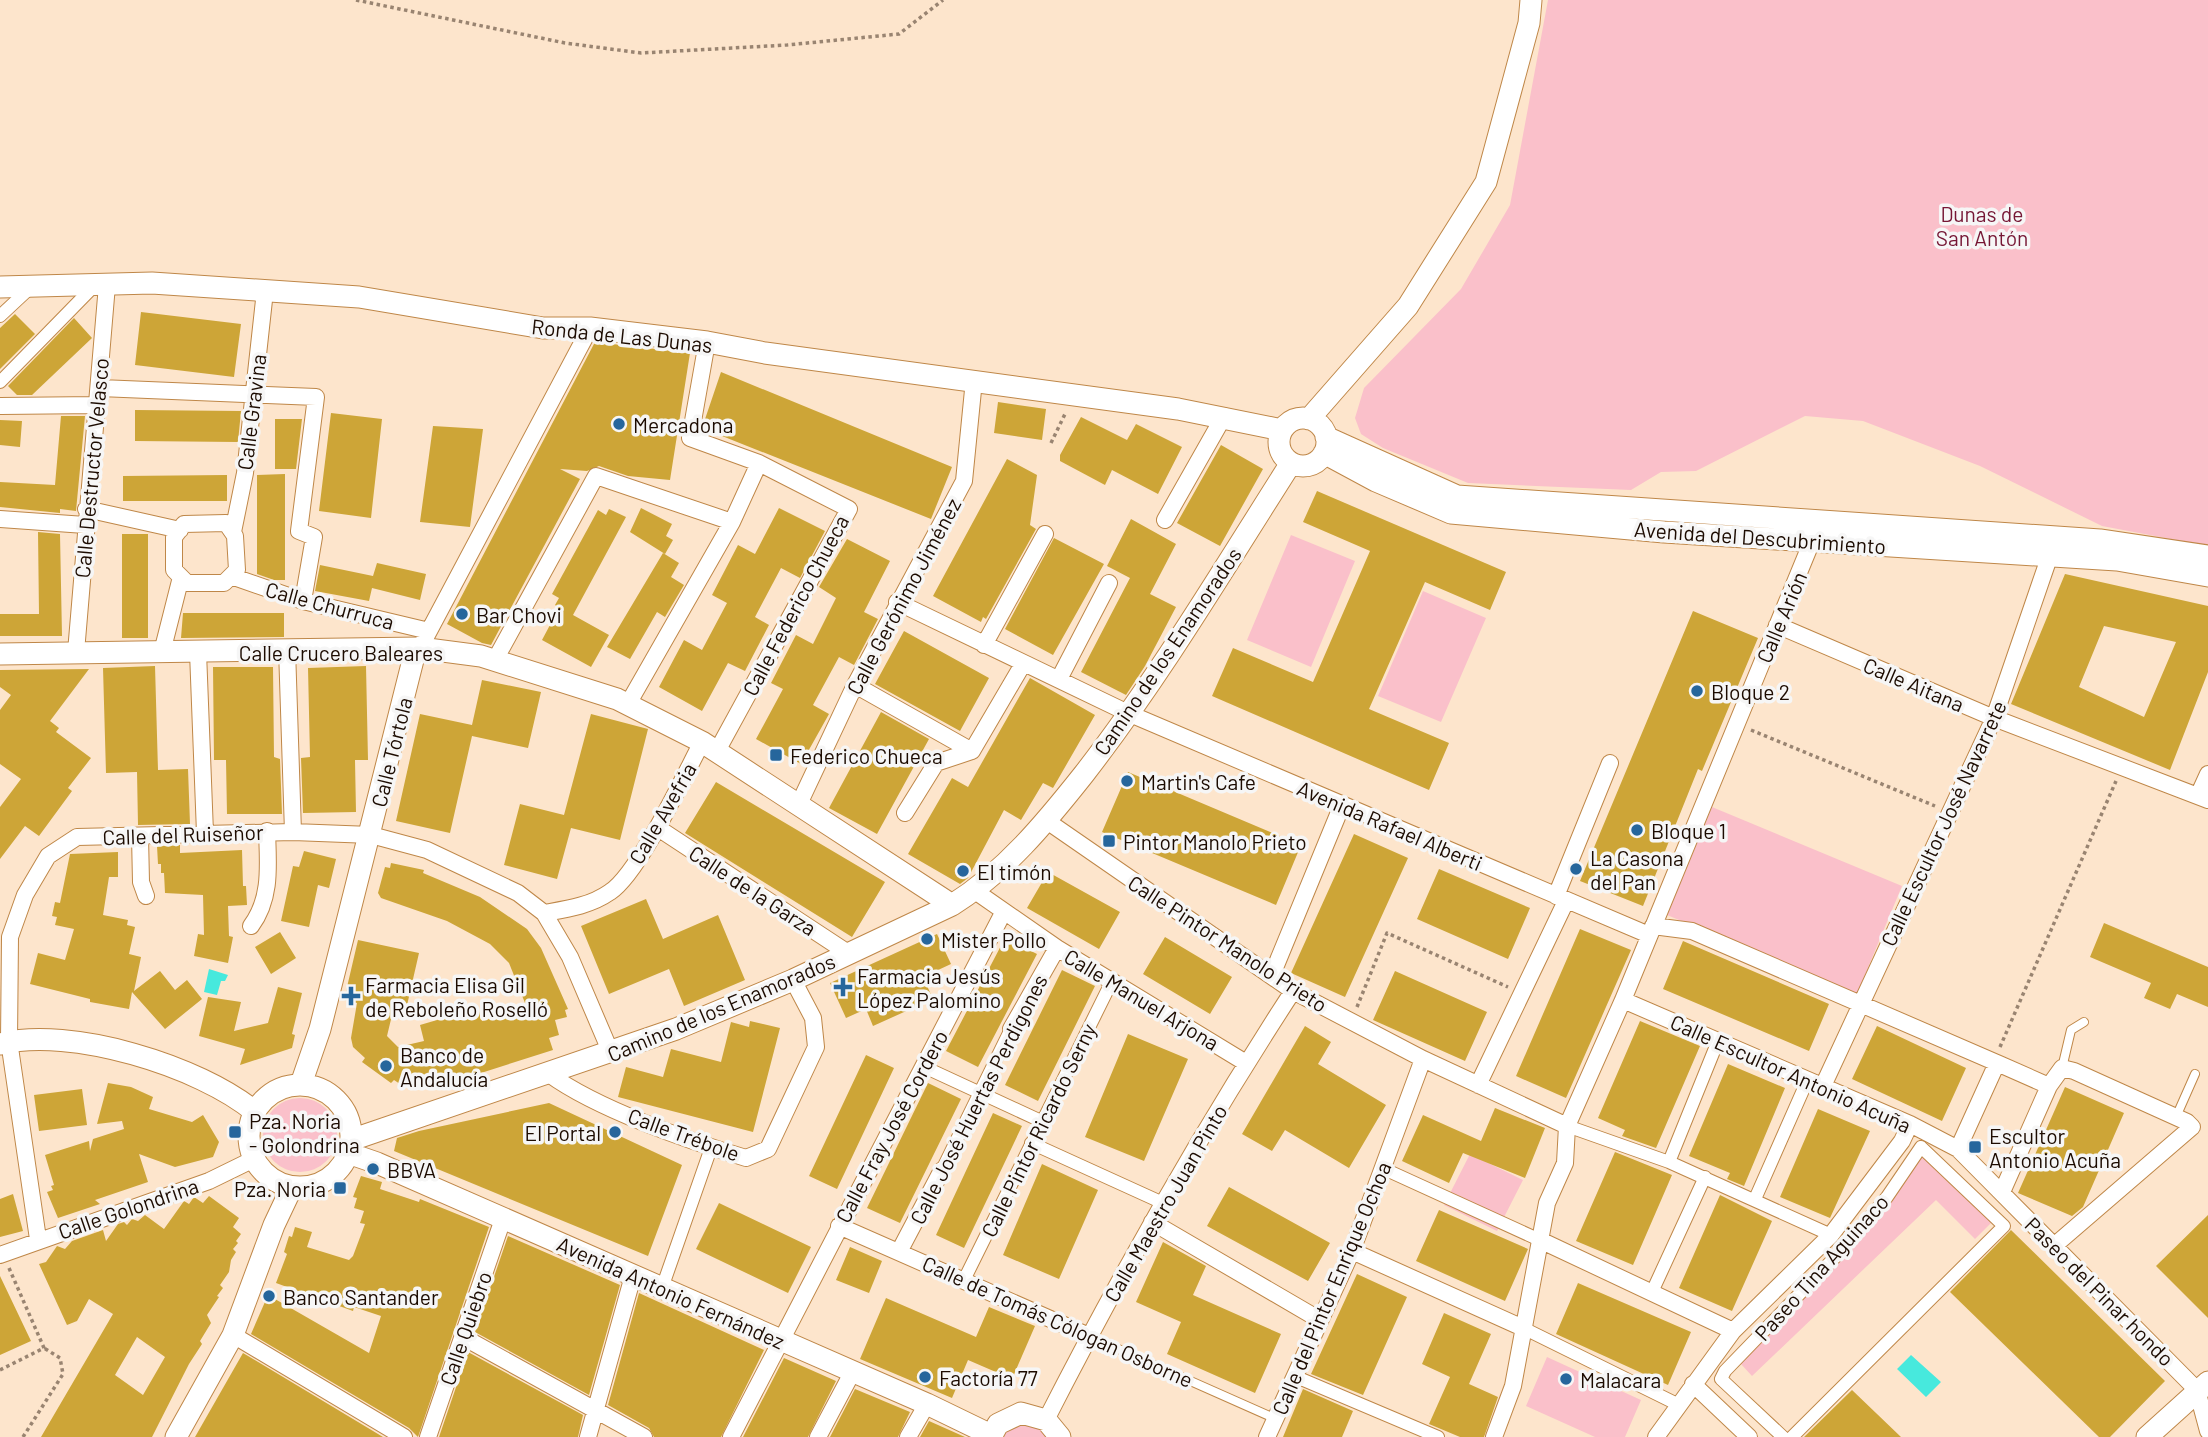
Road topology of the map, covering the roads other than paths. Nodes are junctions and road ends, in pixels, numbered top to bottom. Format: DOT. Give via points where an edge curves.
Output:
graph roads {
  1 [pos="1531,0"];
  2 [pos="101,285"];
  3 [pos="0,287"];
  4 [pos="30,288"];
  5 [pos="265,290"];
  6 [pos="0,316"];
  7 [pos="590,328"];
  8 [pos="707,342"];
  9 [pos="974,380"];
  10 [pos="0,382"];
  11 [pos="100,388"];
  12 [pos="254,392"];
  13 [pos="98,405"];
  14 [pos="0,406"];
  15 [pos="1224,416"];
  16 [pos="1309,419"];
  17 [pos="1282,430"];
  18 [pos="1325,445"];
  19 [pos="759,463"];
  20 [pos="1291,463"];
  21 [pos="85,517"];
  22 [pos="0,519"];
  23 [pos="1165,520"];
  24 [pos="732,522"];
  25 [pos="180,530"];
  26 [pos="233,532"];
  27 [pos="1045,534"];
  28 [pos="1812,541"];
  29 [pos="2050,555"];
  30 [pos="2208,556"];
  31 [pos="231,576"];
  32 [pos="2208,576"];
  33 [pos="181,577"];
  34 [pos="1109,583"];
  35 [pos="303,601"];
  36 [pos="897,602"];
  37 [pos="1777,625"];
  38 [pos="425,640"];
  39 [pos="984,645"];
  40 [pos="287,649"];
  41 [pos="76,652"];
  42 [pos="162,652"];
  43 [pos="198,652"];
  44 [pos="0,654"];
  45 [pos="495,660"];
  46 [pos="1023,664"];
  47 [pos="1059,679"];
  48 [pos="855,685"];
  49 [pos="628,704"];
  50 [pos="1130,714"];
  51 [pos="1994,718"];
  52 [pos="709,748"];
  53 [pos="972,751"];
  54 [pos="1610,763"];
  55 [pos="2208,774"];
  56 [pos="2203,798"];
  57 [pos="799,804"];
  58 [pos="1342,805"];
  59 [pos="905,813"];
  60 [pos="1047,821"];
  61 [pos="658,828"];
  62 [pos="267,831"];
  63 [pos="293,831"];
  64 [pos="205,833"];
  65 [pos="371,835"];
  66 [pos="140,836"];
  67 [pos="975,891"];
  68 [pos="146,896"];
  69 [pos="1561,899"];
  70 [pos="952,905"];
  71 [pos="544,913"];
  72 [pos="1003,913"];
  73 [pos="251,926"];
  74 [pos="1651,931"];
  75 [pos="5,937"];
  76 [pos="1057,948"];
  77 [pos="848,953"];
  78 [pos="1272,975"];
  79 [pos="1113,979"];
  80 [pos="793,980"];
  81 [pos="1293,991"];
  82 [pos="1623,1000"];
  83 [pos="1859,1004"];
  84 [pos="2084,1022"];
  85 [pos="1011,1030"];
  86 [pos="1718,1041"];
  87 [pos="4,1043"];
  88 [pos="611,1053"];
  89 [pos="1423,1059"];
  90 [pos="1246,1063"];
  91 [pos="1997,1063"];
  92 [pos="922,1066"];
  93 [pos="2062,1068"];
  94 [pos="549,1074"];
  95 [pos="2195,1074"];
  96 [pos="1808,1079"];
  97 [pos="301,1084"];
  98 [pos="1478,1085"];
  99 [pos="1823,1086"];
  100 [pos="2049,1086"];
  101 [pos="980,1093"];
  102 [pos="254,1112"];
  103 [pos="2176,1117"];
  104 [pos="1041,1121"];
  105 [pos="1910,1124"];
  106 [pos="1567,1126"];
  107 [pos="1031,1143"];
  108 [pos="350,1147"];
  109 [pos="711,1148"];
  110 [pos="1958,1149"];
  111 [pos="254,1159"];
  112 [pos="1669,1162"];
  113 [pos="1382,1168"];
  114 [pos="942,1170"];
  115 [pos="1705,1177"];
  116 [pos="292,1186"];
  117 [pos="2002,1192"];
  118 [pos="1755,1199"];
  119 [pos="1163,1203"];
  120 [pos="503,1219"];
  121 [pos="1152,1222"];
  122 [pos="839,1226"];
  123 [pos="1831,1235"];
  124 [pos="38,1239"];
  125 [pos="1542,1241"];
  126 [pos="2055,1245"];
  127 [pos="900,1250"];
  128 [pos="1352,1251"];
  129 [pos="1,1254"];
  130 [pos="633,1276"];
  131 [pos="964,1280"];
  132 [pos="662,1288"];
  133 [pos="1652,1292"];
  134 [pos="1320,1320"];
  135 [pos="1523,1328"];
  136 [pos="1733,1331"];
  137 [pos="233,1335"];
  138 [pos="1089,1336"];
  139 [pos="463,1337"];
  140 [pos="782,1341"];
  141 [pos="852,1373"];
  142 [pos="1294,1376"];
  143 [pos="1693,1384"];
  144 [pos="2203,1386"];
  145 [pos="927,1404"];
  146 [pos="1679,1405"];
  147 [pos="595,1409"];
  148 [pos="1276,1419"];
  149 [pos="1046,1420"];
  150 [pos="2208,1431"];
  151 [pos="2159,1434"];
  152 [pos="991,1436"];
  153 [pos="176,1437"];
  154 [pos="404,1437"];
  155 [pos="428,1437"];
  156 [pos="588,1437"];
  157 [pos="644,1437"];
  158 [pos="731,1437"];
  159 [pos="818,1437"];
  160 [pos="908,1437"];
  161 [pos="1060,1437"];
  162 [pos="1267,1437"];
  163 [pos="1438,1437"];
  164 [pos="1494,1437"];
  165 [pos="1656,1437"];
  166 [pos="1749,1437"];
  167 [pos="1783,1437"];
  168 [pos="1792,1437"];
  1 -- 16 [label="street" via="1529,23 1486,182 1408,306"];
  2 -- 4 [label="street, Ronda de Las Dunas"];
  2 -- 5 [label="street, Ronda de Las Dunas" via="152,283"];
  2 -- 10 [label="street"];
  2 -- 11 [label="street, Calle Destructor Velasco"];
  3 -- 4 [label="street, Ronda de Las Dunas"];
  4 -- 6 [label="street"];
  5 -- 7 [label="street, Ronda de Las Dunas" via="359,297 543,328"];
  5 -- 12 [label="street, Calle Gravina"];
  7 -- 8 [label="street, Ronda de Las Dunas"];
  7 -- 38 [label="street, Calle Tórtola"];
  8 -- 9 [label="street, Ronda de Las Dunas" via="765,354"];
  8 -- 19 [label="street, Calle Federico Chueca" via="690,438"];
  9 -- 15 [label="street, Ronda de Las Dunas"];
  9 -- 36 [label="street, Calle Gerónimo Jiménez" via="964,481"];
  11 -- 12 [label="street"];
  11 -- 13 [label="street, Calle Destructor Velasco"];
  12 -- 26 [label="street, Calle Gravina"];
  12 -- 35 [label="street" via="316,397 299,531 314,537"];
  13 -- 14 [label="street"];
  13 -- 21 [label="street, Calle Destructor Velasco"];
  15 -- 17 [label="street, Ronda de Las Dunas"];
  15 -- 23 [label="street"];
  16 -- 17 [label="street" via="1294,420"];
  16 -- 18 [label="street" via="1320,425"];
  17 -- 20 [label="street" via="1279,444"];
  18 -- 20 [label="street" via="1306,466"];
  18 -- 28 [label="street, Avenida del Descubrimiento" via="1376,481 1451,513"];
  18 -- 30 [label="street, Avenida del Descubrimiento" via="1457,496 2100,540"];
  19 -- 24 [label="street"];
  19 -- 52 [label="street, Calle Federico Chueca" via="849,509"];
  20 -- 50 [label="street, Camino de los Enamorados"];
  21 -- 22 [label="street"];
  21 -- 25 [label="street"];
  21 -- 41 [label="street, Calle Destructor Velasco"];
  24 -- 45 [label="street" via="596,476"];
  24 -- 49 [label="street"];
  25 -- 26 [label="street" via="184,524 226,523"];
  25 -- 33 [label="street" via="174,537 174,570"];
  26 -- 31 [label="street" via="237,570"];
  27 -- 39 [label="street"];
  28 -- 29 [label="street, Avenida del Descubrimiento"];
  28 -- 37 [label="street, Calle Arión"];
  29 -- 32 [label="street, Avenida del Descubrimiento" via="2117,560"];
  29 -- 51 [label="street, Calle Escultor José Navarrete"];
  31 -- 33 [label="street" via="224,583 187,583"];
  31 -- 35 [label="street, Calle Churruca"];
  33 -- 42 [label="street"];
  34 -- 47 [label="street"];
  35 -- 38 [label="street, Calle Churruca"];
  36 -- 39 [label="street, Avenida Rafael Alberti"];
  36 -- 48 [label="street, Calle Gerónimo Jiménez"];
  37 -- 51 [label="street, Calle Aitana"];
  37 -- 74 [label="street, Calle Arión"];
  38 -- 40 [label="street, Calle Crucero Baleares"];
  38 -- 45 [label="street, Calle Crucero Baleares"];
  38 -- 65 [label="street, Calle Tórtola" via="413,660"];
  39 -- 46 [label="street, Avenida Rafael Alberti"];
  40 -- 43 [label="street, Calle Crucero Baleares"];
  40 -- 63 [label="street"];
  41 -- 42 [label="street, Calle Crucero Baleares"];
  41 -- 44 [label="street, Calle Crucero Baleares"];
  42 -- 43 [label="street, Calle Crucero Baleares"];
  43 -- 64 [label="street"];
  45 -- 49 [label="street, Calle Crucero Baleares"];
  46 -- 47 [label="street, Avenida Rafael Alberti"];
  46 -- 53 [label="street"];
  47 -- 50 [label="street, Avenida Rafael Alberti"];
  48 -- 53 [label="street"];
  48 -- 57 [label="street, Calle Gerónimo Jiménez"];
  49 -- 52 [label="street, Calle Crucero Baleares"];
  50 -- 58 [label="street, Avenida Rafael Alberti"];
  50 -- 60 [label="street, Camino de los Enamorados"];
  51 -- 56 [label="street, Calle Aitana"];
  51 -- 83 [label="street, Calle Escultor José Navarrete"];
  52 -- 57 [label="street, Calle Crucero Baleares"];
  52 -- 61 [label="street, Calle Avefria"];
  53 -- 59 [label="street" via="936,763"];
  54 -- 69 [label="street"];
  55 -- 56 [label="street"];
  57 -- 70 [label="street, Calle Crucero Baleares"];
  58 -- 69 [label="street, Avenida Rafael Alberti"];
  58 -- 78 [label="street"];
  60 -- 67 [label="street, Camino de los Enamorados"];
  60 -- 78 [label="street, Calle Pintor Manolo Prieto"];
  61 -- 71 [label="street, Calle Avefria" via="612,891 581,906"];
  61 -- 77 [label="street, Calle de la Garza"];
  62 -- 63 [label="street, Calle del Ruiseñor"];
  62 -- 64 [label="street, Calle del Ruiseñor"];
  62 -- 73 [label="street" via="268,879 262,912"];
  63 -- 65 [label="street, Calle del Ruiseñor"];
  64 -- 66 [label="street, Calle del Ruiseñor"];
  65 -- 71 [label="street, Calle del Ruiseñor" via="427,850 518,893"];
  65 -- 97 [label="street, Calle Tórtola"];
  66 -- 68 [label="street" via="141,882"];
  66 -- 75 [label="street, Calle del Ruiseñor" via="77,837 48,856"];
  67 -- 70 [label="street, Camino de los Enamorados"];
  67 -- 72 [label="street, Calle Manuel Arjona"];
  69 -- 74 [label="street, Avenida Rafael Alberti"];
  69 -- 98 [label="street"];
  70 -- 77 [label="street, Camino de los Enamorados"];
  71 -- 88 [label="street, Calle del Ruiseñor" via="570,957"];
  72 -- 76 [label="street, Calle Manuel Arjona"];
  72 -- 92 [label="street, Calle Fray José Cordero"];
  74 -- 82 [label="street, Calle Arión"];
  74 -- 83 [label="street, Avenida Rafael Alberti" via="1692,931"];
  75 -- 87 [label="street, Calle del Ruiseñor"];
  76 -- 79 [label="street, Calle Manuel Arjona"];
  76 -- 85 [label="street, Calle José Huertas Perdigones"];
  77 -- 80 [label="street, Camino de los Enamorados"];
  78 -- 81 [label="street, Calle Pintor Manolo Prieto"];
  79 -- 90 [label="street, Calle Manuel Arjona"];
  79 -- 104 [label="street, Calle Pintor Ricardo Serny"];
  80 -- 88 [label="street, Camino de los Enamorados"];
  80 -- 109 [label="street, Calle Trébole" via="813,1018 817,1047 768,1149 746,1158"];
  81 -- 89 [label="street, Calle Pintor Manolo Prieto"];
  81 -- 90 [label="street, Calle Maestro Juan Pinto"];
  82 -- 86 [label="street, Calle Escultor Antonio Acuña"];
  82 -- 106 [label="street, Calle Arión"];
  83 -- 91 [label="street, Avenida Rafael Alberti"];
  83 -- 99 [label="street, Calle Escultor José Navarrete"];
  84 -- 93 [label="lane" via="2071,1030"];
  85 -- 101 [label="street, Calle José Huertas Perdigones"];
  86 -- 96 [label="street, Calle Escultor Antonio Acuña"];
  86 -- 112 [label="street"];
  87 -- 102 [label="street" via="82,1042 160,1060 234,1094"];
  87 -- 124 [label="street, Calle del Ruiseñor"];
  88 -- 94 [label="street, Camino de los Enamorados"];
  89 -- 98 [label="street, Calle Pintor Manolo Prieto"];
  89 -- 113 [label="street, Calle del Pintor Enrique Ochoa"];
  90 -- 119 [label="street, Calle Maestro Juan Pinto"];
  91 -- 100 [label="street, Avenida Rafael Alberti"];
  91 -- 110 [label="street"];
  92 -- 101 [label="street"];
  92 -- 122 [label="street, Calle Fray José Cordero"];
  93 -- 100 [label="street"];
  93 -- 103 [label="street"];
  94 -- 108 [label="street, Camino de los Enamorados"];
  94 -- 109 [label="street, Calle Trébole" via="571,1090"];
  95 -- 103 [label="lane"];
  96 -- 99 [label="street, Calle Escultor Antonio Acuña"];
  96 -- 118 [label="street"];
  97 -- 102 [label="street" via="274,1091"];
  97 -- 108 [label="street" via="327,1092 338,1101 351,1126"];
  98 -- 106 [label="street, Calle Pintor Manolo Prieto"];
  99 -- 105 [label="street, Calle Escultor Antonio Acuña"];
  100 -- 117 [label="street"];
  101 -- 104 [label="street"];
  101 -- 114 [label="street, Calle José Huertas Perdigones"];
  102 -- 111 [label="street" via="248,1135"];
  103 -- 126 [label="street" via="2192,1127"];
  104 -- 107 [label="street, Calle Pintor Ricardo Serny"];
  105 -- 110 [label="street, Calle Escultor Antonio Acuña"];
  105 -- 123 [label="street"];
  106 -- 112 [label="street"];
  106 -- 125 [label="street" via="1565,1163 1548,1203"];
  107 -- 119 [label="street"];
  107 -- 131 [label="street, Calle Pintor Ricardo Serny"];
  108 -- 116 [label="street" via="332,1176 313,1185"];
  108 -- 120 [label="street, Avenida Antonio Fernández"];
  109 -- 132 [label="street"];
  110 -- 117 [label="street, Calle Escultor Antonio Acuña"];
  111 -- 116 [label="street" via="270,1177"];
  111 -- 124 [label="street, Calle Golondrina" via="209,1181"];
  112 -- 115 [label="street"];
  113 -- 125 [label="street"];
  113 -- 128 [label="street, Calle del Pintor Enrique Ochoa"];
  114 -- 127 [label="street, Calle José Huertas Perdigones"];
  115 -- 118 [label="street"];
  115 -- 133 [label="street"];
  116 -- 137 [label="street"];
  117 -- 126 [label="street, Paseo del Pinar hondo"];
  118 -- 123 [label="street"];
  119 -- 121 [label="street, Calle Maestro Juan Pinto"];
  120 -- 130 [label="street, Avenida Antonio Fernández"];
  120 -- 139 [label="street, Calle Quiebro"];
  121 -- 134 [label="street"];
  121 -- 138 [label="street, Calle Maestro Juan Pinto"];
  122 -- 127 [label="street, Calle de Tomás Cólogan Osborne"];
  122 -- 140 [label="street, Calle Fray José Cordero"];
  123 -- 136 [label="street"];
  124 -- 129 [label="street, Calle Golondrina"];
  125 -- 133 [label="street"];
  125 -- 135 [label="street"];
  126 -- 144 [label="street, Paseo del Pinar hondo"];
  127 -- 131 [label="street, Calle de Tomás Cólogan Osborne"];
  128 -- 134 [label="street, Calle del Pintor Enrique Ochoa"];
  128 -- 135 [label="street"];
  130 -- 132 [label="street, Avenida Antonio Fernández"];
  130 -- 147 [label="street"];
  131 -- 138 [label="street, Calle de Tomás Cólogan Osborne"];
  132 -- 140 [label="street, Avenida Antonio Fernández"];
  133 -- 136 [label="street"];
  134 -- 142 [label="street, Calle del Pintor Enrique Ochoa"];
  135 -- 146 [label="street"];
  135 -- 164 [label="street" via="1513,1386"];
  136 -- 143 [label="street"];
  137 -- 153 [label="street"];
  137 -- 154 [label="street"];
  138 -- 148 [label="lane, Calle de Tomás Cólogan Osborne"];
  138 -- 149 [label="street, Calle Maestro Juan Pinto"];
  139 -- 147 [label="street"];
  139 -- 155 [label="street, Calle Quiebro"];
  140 -- 141 [label="street, Avenida Antonio Fernández"];
  140 -- 158 [label="street, Calle Fray José Cordero"];
  141 -- 145 [label="street, Avenida Antonio Fernández"];
  141 -- 159 [label="street"];
  142 -- 148 [label="street, Calle del Pintor Enrique Ochoa"];
  142 -- 163 [label="street"];
  143 -- 146 [label="street"];
  143 -- 166 [label="street"];
  144 -- 150 [label="street"];
  144 -- 151 [label="street"];
  145 -- 152 [label="street, Avenida Antonio Fernández"];
  145 -- 160 [label="street"];
  146 -- 165 [label="street"];
  147 -- 156 [label="street"];
  147 -- 157 [label="street"];
  148 -- 162 [label="street, Calle del Pintor Enrique Ochoa"];
  149 -- 152 [label="street" via="1021,1413 998,1424"];
  149 -- 161 [label="street"];
  167 -- 168 [label="street, Paseo Tina Aguinaco" via="1721,1379 1842,1250 1921,1147 2004,1226"];
}
